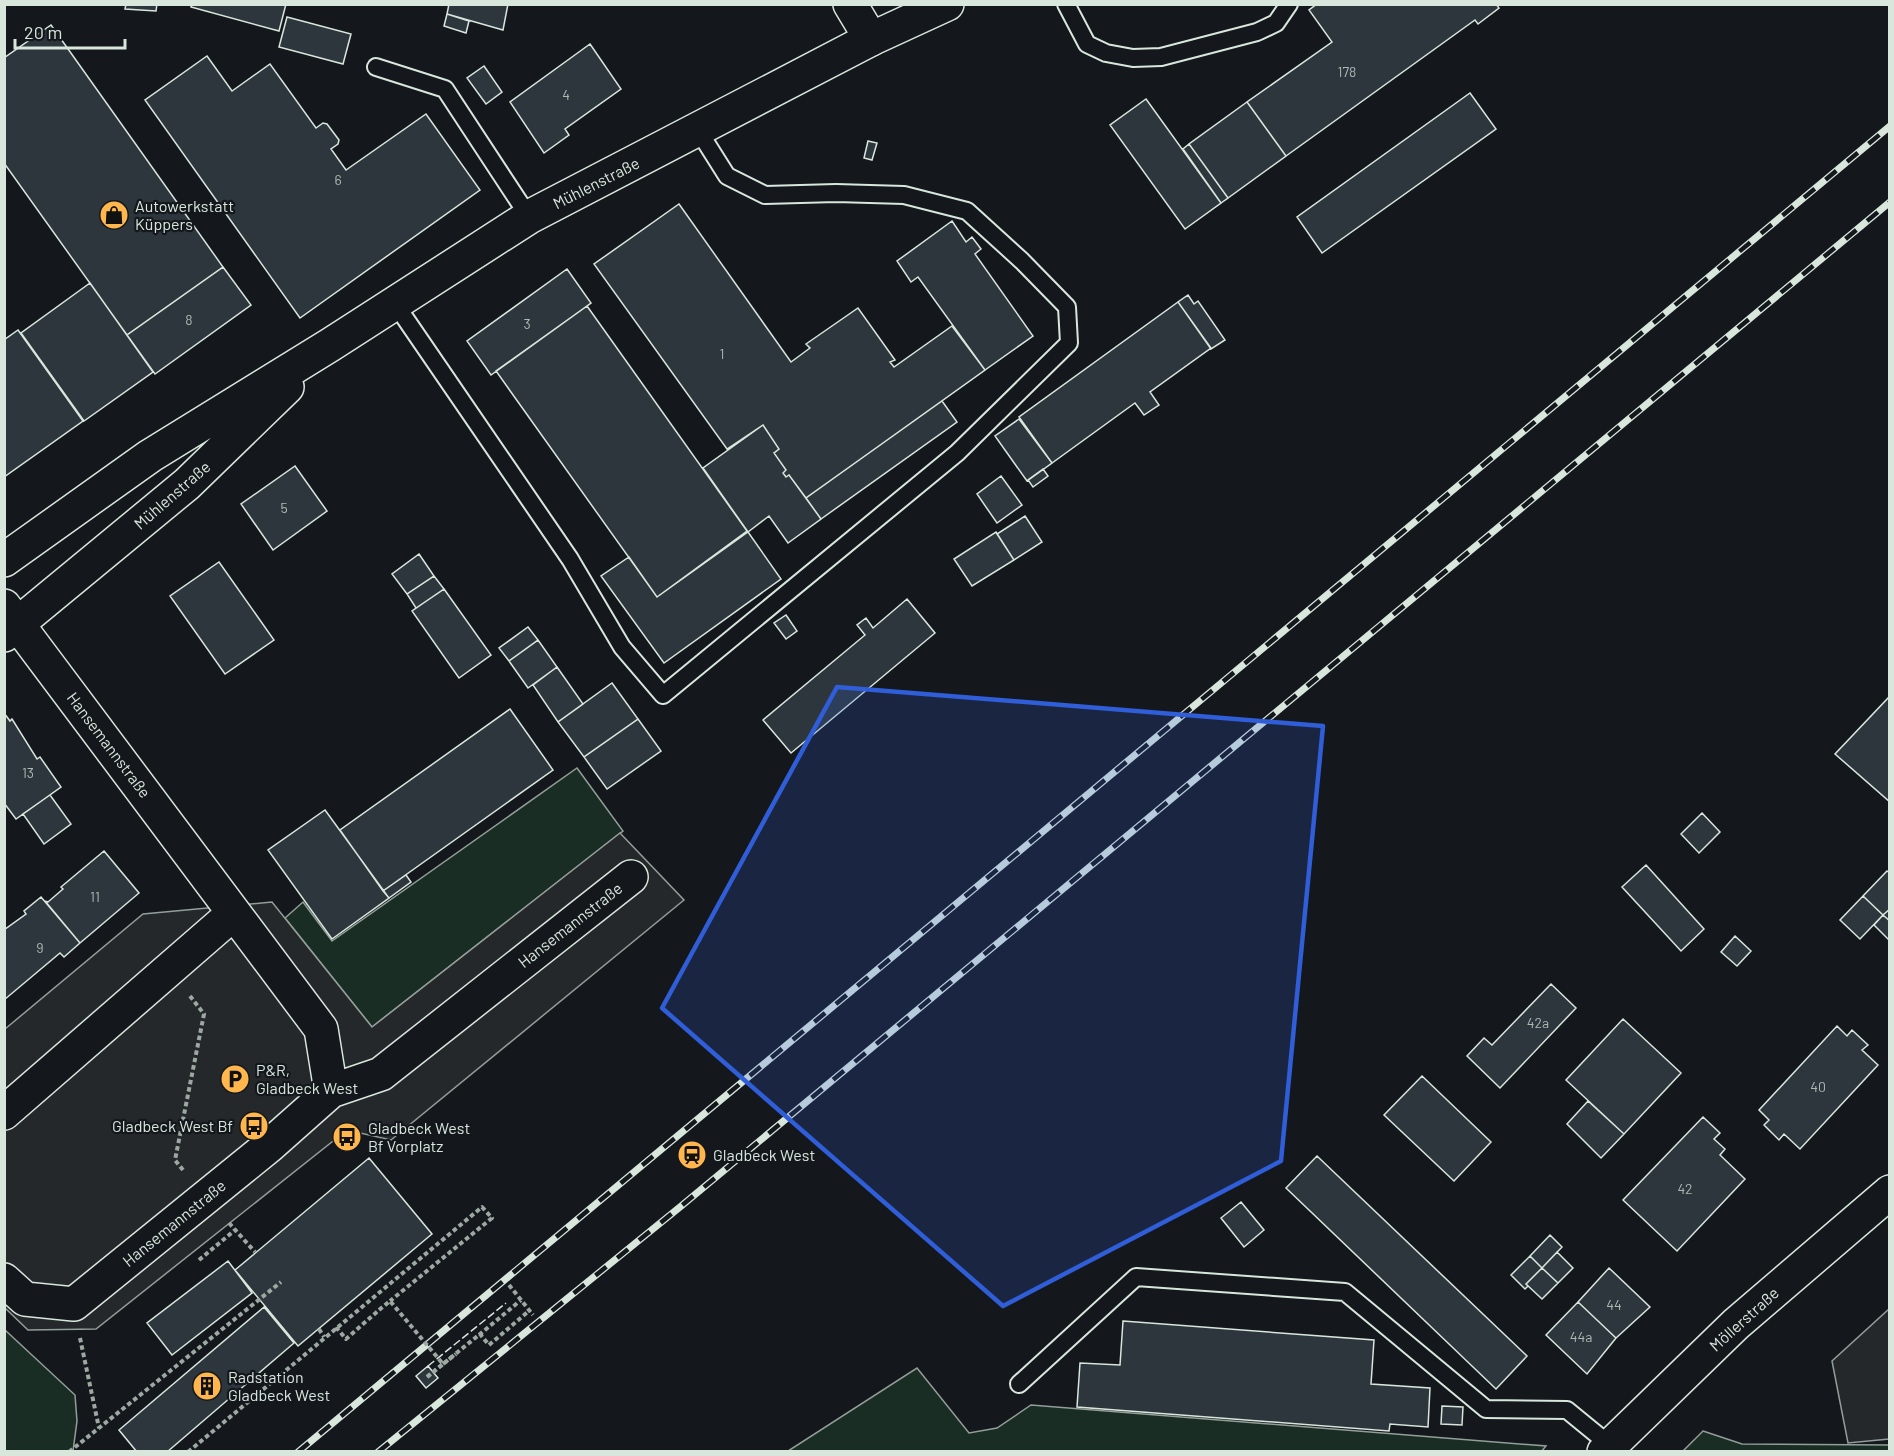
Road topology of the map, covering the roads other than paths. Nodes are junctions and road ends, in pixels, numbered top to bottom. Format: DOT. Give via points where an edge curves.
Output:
graph roads {
  1 [pos="850,4"];
  2 [pos="947,4"];
  3 [pos="1066,4"];
  4 [pos="1289,4"];
  5 [pos="871,39"];
  6 [pos="376,67"];
  7 [pos="698,130"];
  8 [pos="529,217"];
  9 [pos="394,302"];
  10 [pos="330,345"];
  11 [pos="4,560"];
  12 [pos="9,622"];
  13 [pos="632,877"];
  14 [pos="234,913"];
  15 [pos="331,1091"];
  16 [pos="4,1113"];
  17 [pos="1890,1192"];
  18 [pos="4,1280"];
  19 [pos="1019,1384"];
  20 [pos="1608,1449"];
  1 -- 5 [label="street"];
  2 -- 5 [label="street, Mühlenstraße"];
  3 -- 4 [label="lane" via="1087,44 1106,53 1133,58 1161,57 1257,32 1276,23"];
  5 -- 7 [label="street, Mühlenstraße"];
  6 -- 8 [label="lane" via="445,89"];
  7 -- 8 [label="street, Mühlenstraße"];
  7 -- 9 [label="lane" via="727,176 765,195 904,195 967,211 1066,307 1069,344 957,453 663,695 622,647 570,559"];
  8 -- 9 [label="street, Mühlenstraße"];
  9 -- 10 [label="street, Mühlenstraße"];
  10 -- 11 [label="street, Mühlenstraße" via="150,456"];
  10 -- 12 [label="street, Mühlenstraße" via="187,484"];
  12 -- 14 [label="street, Hansemannstraße"];
  13 -- 15 [label="street, Hansemannstraße" via="381,1074"];
  14 -- 15 [label="street, Hansemannstraße" via="321,1029"];
  14 -- 16 [label="street"];
  15 -- 18 [label="street, Hansemannstraße" via="74,1304 25,1299"];
  17 -- 20 [label="street, Möllerstraße" via="1736,1324"];
  19 -- 20 [label="lane" via="1136,1277 1345,1292 1486,1409 1567,1410"];
}
